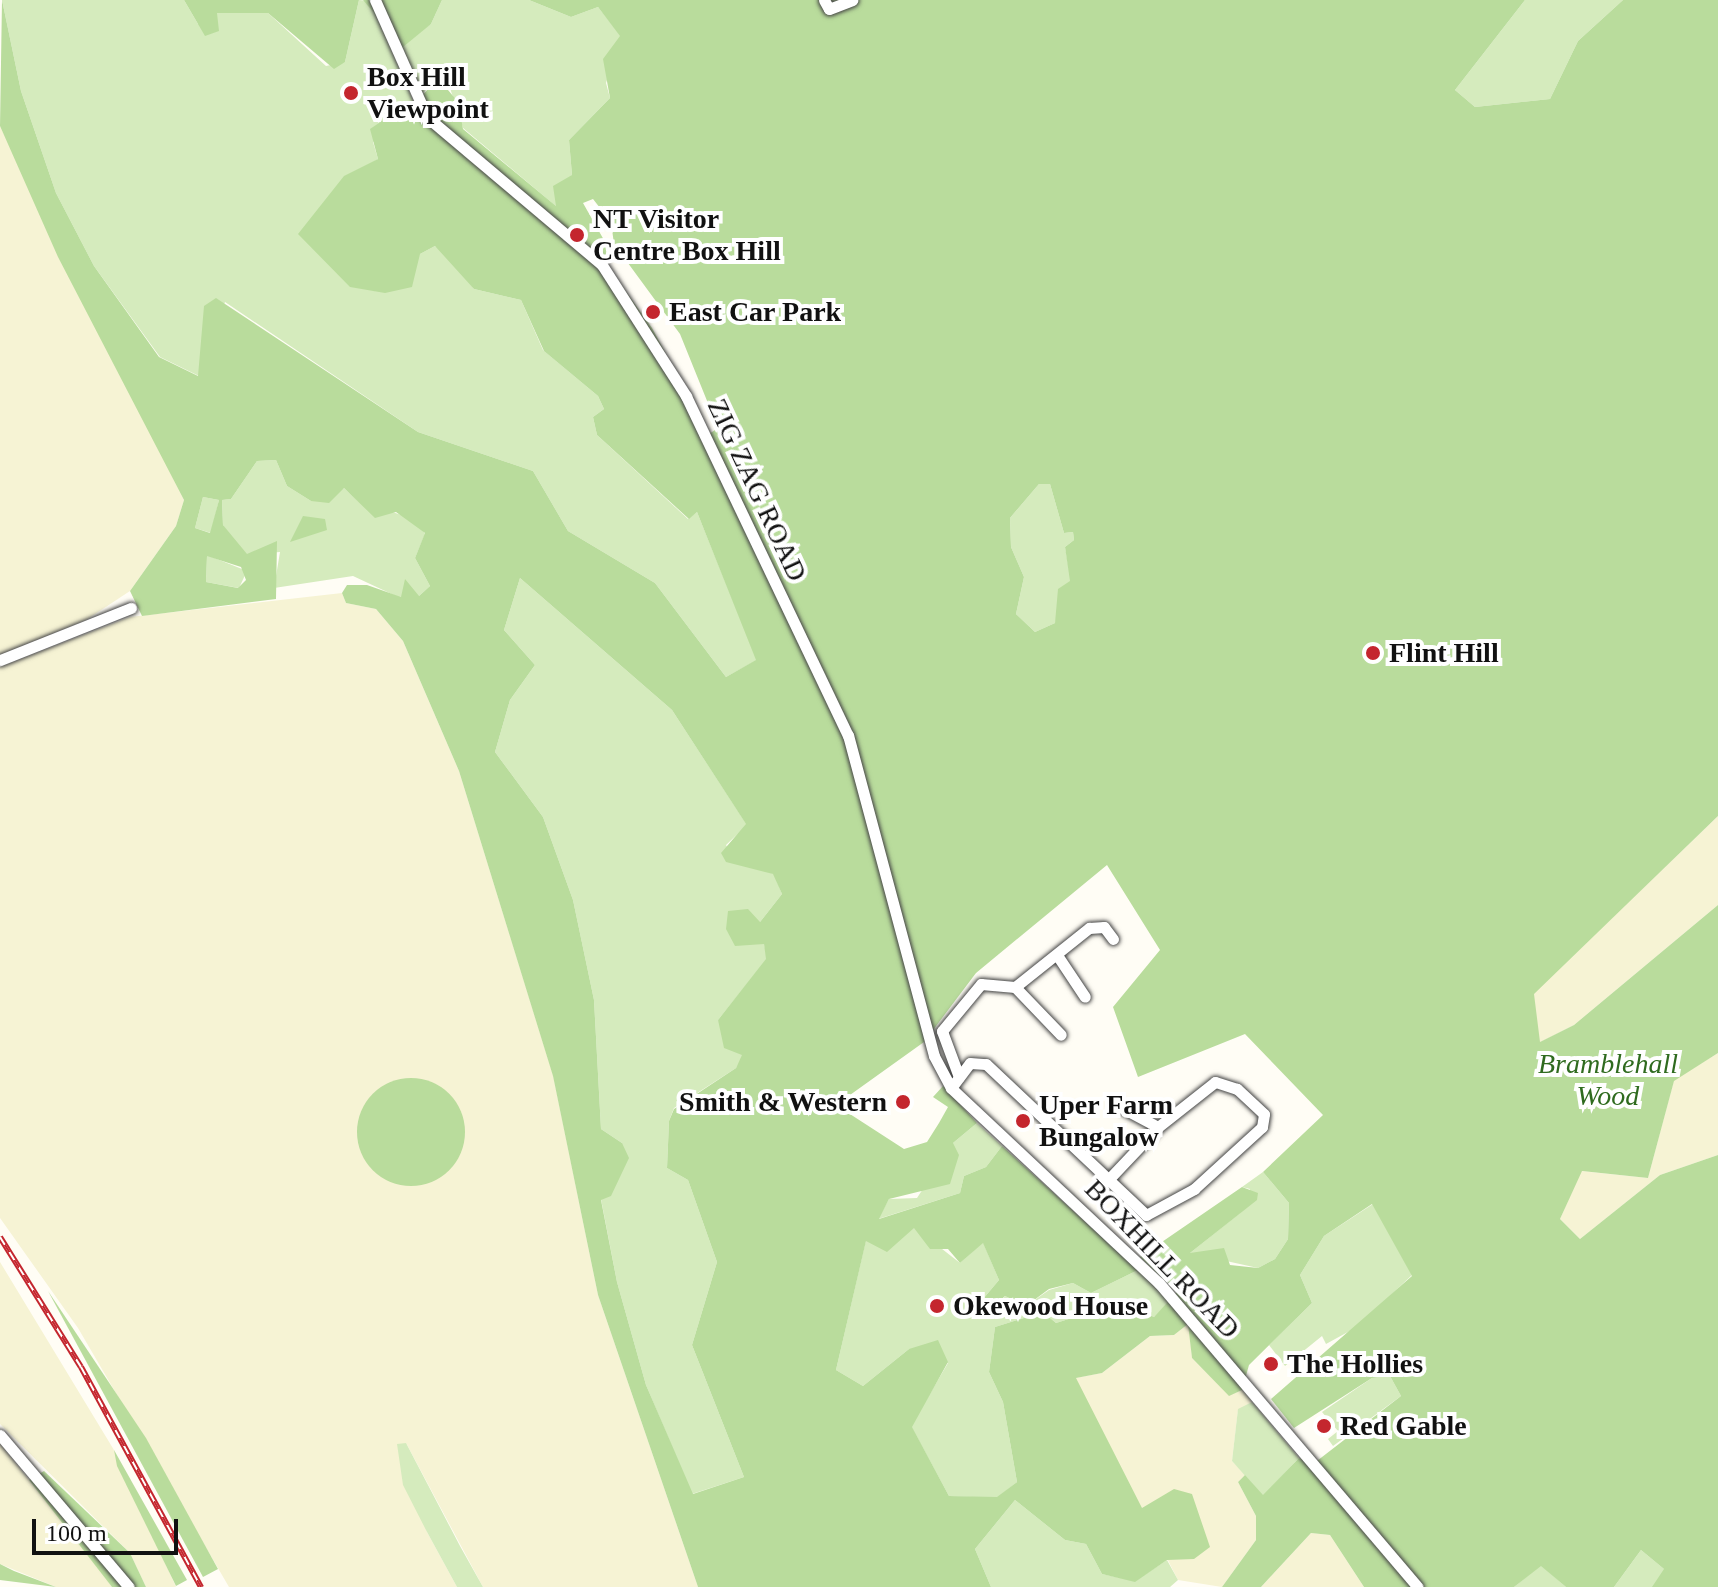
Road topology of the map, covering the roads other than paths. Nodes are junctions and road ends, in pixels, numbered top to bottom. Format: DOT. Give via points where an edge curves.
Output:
graph roads {
  1 [pos="375,0"];
  2 [pos="824,0"];
  3 [pos="852,0"];
  4 [pos="131,608"];
  5 [pos="0,660"];
  6 [pos="1113,939"];
  7 [pos="1057,955"];
  8 [pos="1015,987"];
  9 [pos="1085,997"];
  10 [pos="1061,1035"];
  11 [pos="959,1077"];
  12 [pos="951,1088"];
  13 [pos="1115,1104"];
  14 [pos="1158,1127"];
  15 [pos="1107,1181"];
  16 [pos="0,1435"];
  17 [pos="129,1587"];
  18 [pos="1418,1587"];
  1 -- 12 [label="street, ZIG ZAG ROAD" via="427,117 602,265 679,383 848,735 934,1056"];
  2 -- 3 [label="street" via="829,9"];
  4 -- 5 [label="street"];
  6 -- 7 [label="street" via="1104,927 1089,928"];
  7 -- 8 [label="street"];
  7 -- 9 [label="street"];
  8 -- 10 [label="street"];
  8 -- 11 [label="street" via="981,984 948,1019 944,1047"];
  11 -- 12 [label="street"];
  11 -- 15 [label="street" via="970,1063 986,1064"];
  12 -- 18 [label="street, BOXHILL ROAD" via="1159,1283"];
  13 -- 14 [label="street"];
  14 -- 15 [label="street"];
  14 -- 15 [label="street" via="1215,1082 1237,1089 1264,1114 1262,1127 1227,1160 1157,1214 1146,1215"];
  16 -- 17 [label="street"];
}
